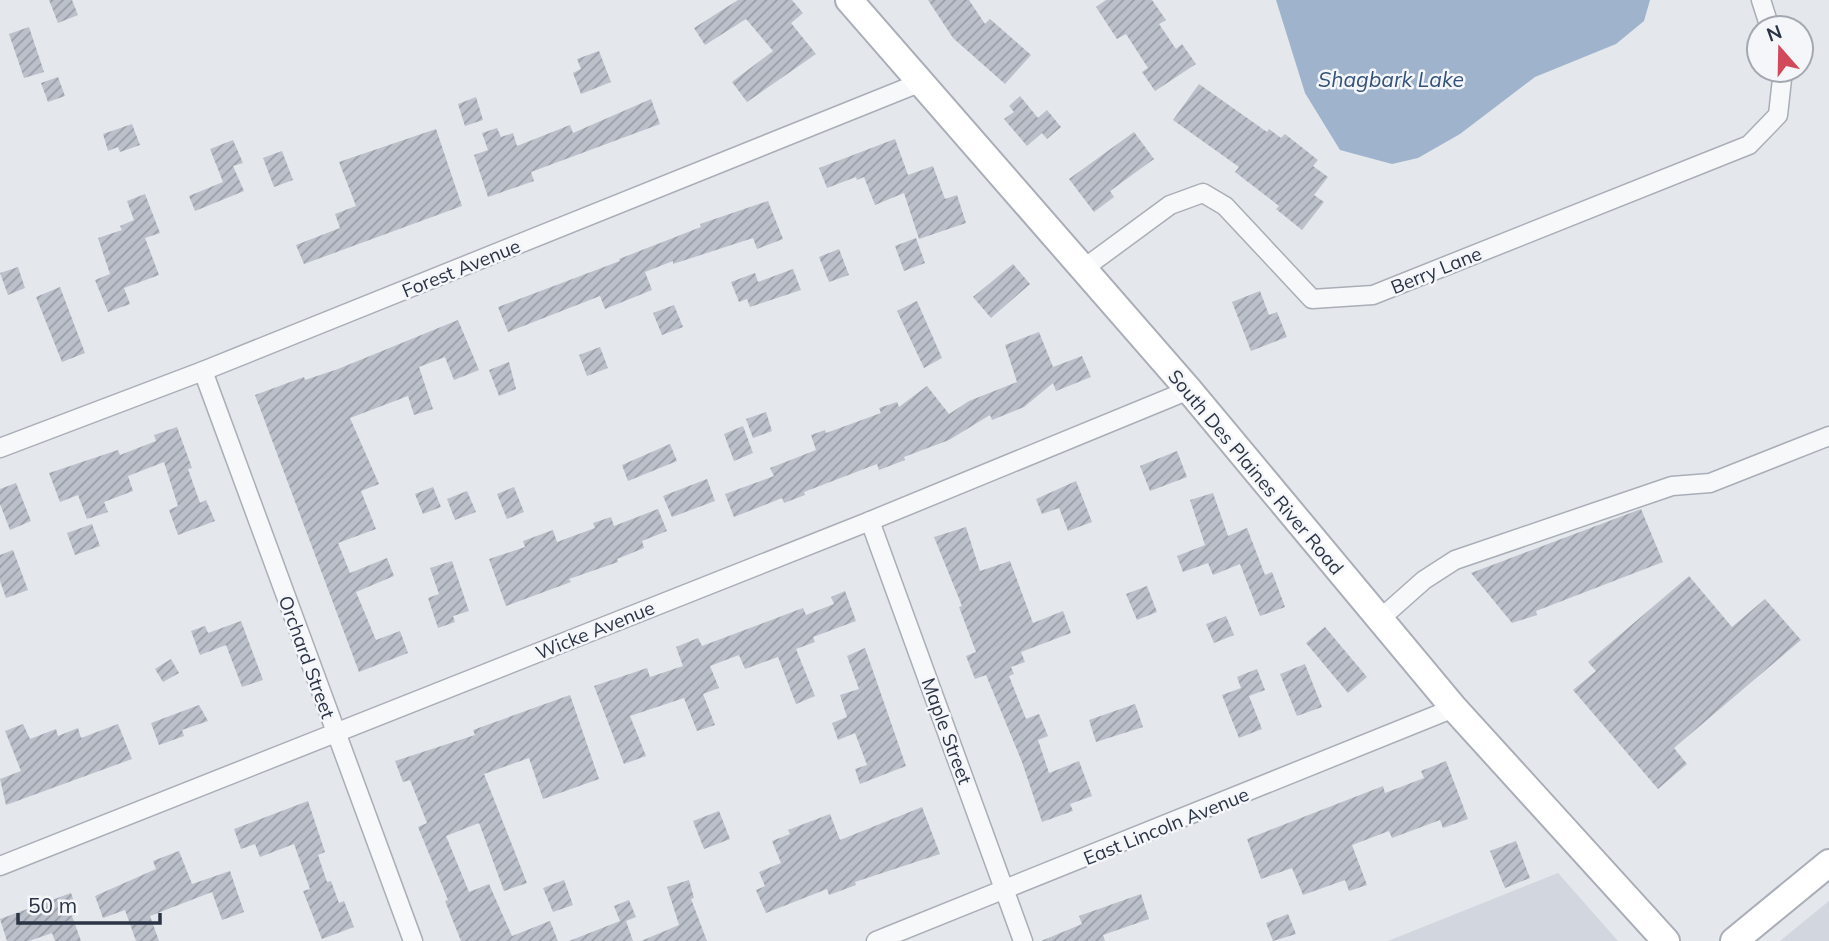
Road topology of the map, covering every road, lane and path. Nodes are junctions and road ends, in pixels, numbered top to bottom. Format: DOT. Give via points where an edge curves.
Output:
graph roads {
  1 [pos="849,0"];
  2 [pos="919,83"];
  3 [pos="1781,84"];
  4 [pos="1083,269"];
  5 [pos="203,371"];
  6 [pos="1189,390"];
  7 [pos="1829,436"];
  8 [pos="0,447"];
  9 [pos="870,521"];
  10 [pos="1380,619"];
  11 [pos="1454,708"];
  12 [pos="335,733"];
  13 [pos="1829,863"];
  14 [pos="0,866"];
  15 [pos="1005,892"];
  16 [pos="413,941"];
  17 [pos="876,941"];
  18 [pos="1023,941"];
  19 [pos="1666,941"];
  20 [pos="1734,941"];
  1 -- 2 [label="main road, South Des Plaines River Road"];
  2 -- 4 [label="main road, South Des Plaines River Road"];
  2 -- 5 [label="street, Forest Avenue"];
  3 -- 4 [label="street, Berry Lane" via="1778,115 1749,145 1373,295 1312,299 1225,205 1203,192 1170,205"];
  4 -- 6 [label="main road, South Des Plaines River Road"];
  5 -- 8 [label="street, Forest Avenue"];
  5 -- 12 [label="street, Orchard Street"];
  6 -- 9 [label="street, Wicke Avenue"];
  6 -- 10 [label="main road, South Des Plaines River Road"];
  7 -- 10 [label="street" via="1710,483 1672,486 1455,560"];
  9 -- 12 [label="street, Wicke Avenue"];
  9 -- 15 [label="street, Maple Street"];
  10 -- 11 [label="main road, South Des Plaines River Road"];
  11 -- 15 [label="street, East Lincoln Avenue"];
  11 -- 19 [label="main road, South Des Plaines River Road"];
  12 -- 14 [label="street, Wicke Avenue"];
  12 -- 16 [label="street, Orchard Street"];
  13 -- 20 [label="main road"];
  15 -- 17 [label="street, East Lincoln Avenue"];
  15 -- 18 [label="street, Maple Street"];
}
